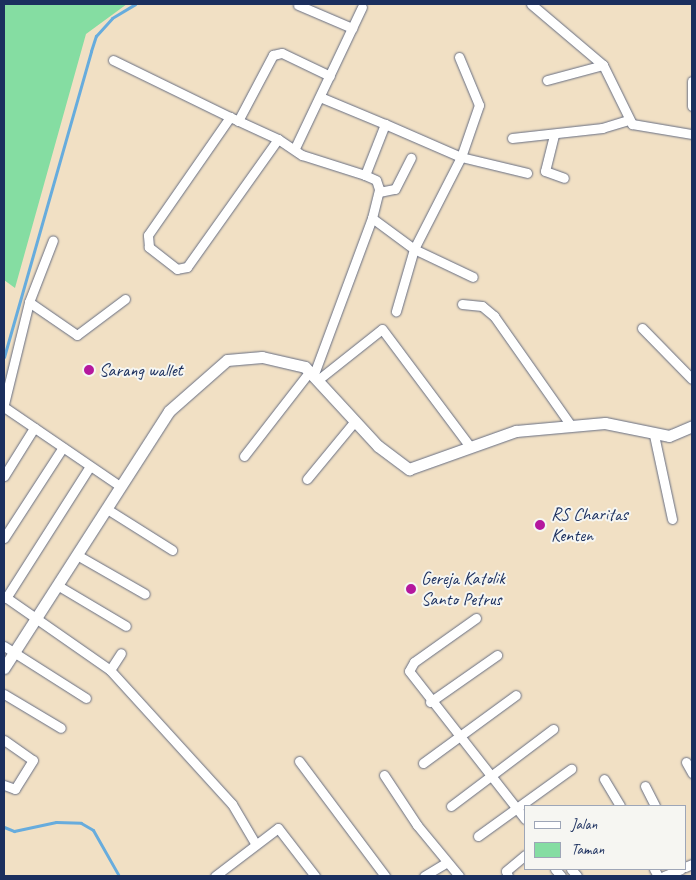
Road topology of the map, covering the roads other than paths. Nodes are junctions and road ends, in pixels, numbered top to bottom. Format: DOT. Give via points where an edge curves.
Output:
graph roads {
  1 [pos="531,4"];
  2 [pos="298,5"];
  3 [pos="362,7"];
  4 [pos="352,28"];
  5 [pos="459,57"];
  6 [pos="112,60"];
  7 [pos="603,65"];
  8 [pos="330,76"];
  9 [pos="548,80"];
  10 [pos="692,81"];
  11 [pos="320,97"];
  12 [pos="692,106"];
  13 [pos="234,119"];
  14 [pos="628,120"];
  15 [pos="385,124"];
  16 [pos="692,134"];
  17 [pos="554,135"];
  18 [pos="512,138"];
  19 [pos="278,139"];
  20 [pos="295,148"];
  21 [pos="461,157"];
  22 [pos="411,158"];
  23 [pos="528,174"];
  24 [pos="365,175"];
  25 [pos="564,178"];
  26 [pos="379,192"];
  27 [pos="372,218"];
  28 [pos="52,240"];
  29 [pos="414,249"];
  30 [pos="473,278"];
  31 [pos="125,299"];
  32 [pos="29,302"];
  33 [pos="462,304"];
  34 [pos="396,310"];
  35 [pos="642,328"];
  36 [pos="315,375"];
  37 [pos="692,379"];
  38 [pos="4,405"];
  39 [pos="355,421"];
  40 [pos="570,424"];
  41 [pos="692,426"];
  42 [pos="34,428"];
  43 [pos="654,435"];
  44 [pos="468,444"];
  45 [pos="63,447"];
  46 [pos="244,456"];
  47 [pos="90,466"];
  48 [pos="4,476"];
  49 [pos="307,479"];
  50 [pos="120,486"];
  51 [pos="107,509"];
  52 [pos="672,519"];
  53 [pos="4,538"];
  54 [pos="172,550"];
  55 [pos="77,554"];
  56 [pos="57,585"];
  57 [pos="144,594"];
  58 [pos="5,597"];
  59 [pos="35,618"];
  60 [pos="476,618"];
  61 [pos="126,626"];
  62 [pos="9,649"];
  63 [pos="121,653"];
  64 [pos="497,655"];
  65 [pos="4,668"];
  66 [pos="110,670"];
  67 [pos="4,694"];
  68 [pos="516,695"];
  69 [pos="86,698"];
  70 [pos="430,702"];
  71 [pos="62,728"];
  72 [pos="553,729"];
  73 [pos="458,737"];
  74 [pos="4,740"];
  75 [pos="299,761"];
  76 [pos="686,762"];
  77 [pos="423,763"];
  78 [pos="571,769"];
  79 [pos="692,773"];
  80 [pos="384,775"];
  81 [pos="488,777"];
  82 [pos="604,779"];
  83 [pos="4,785"];
  84 [pos="645,786"];
  85 [pos="619,805"];
  86 [pos="654,805"];
  87 [pos="451,806"];
  88 [pos="516,810"];
  89 [pos="524,818"];
  90 [pos="478,836"];
  91 [pos="255,843"];
  92 [pos="524,856"];
  93 [pos="446,863"];
  94 [pos="679,870"];
  95 [pos="215,876"];
  96 [pos="315,876"];
  97 [pos="384,876"];
  98 [pos="424,876"];
  99 [pos="459,876"];
  100 [pos="508,876"];
  101 [pos="664,876"];
  1 -- 7 [label="street"];
  2 -- 4 [label="street"];
  3 -- 4 [label="street"];
  4 -- 8 [label="street"];
  5 -- 21 [label="street" via="480,105"];
  6 -- 13 [label="street"];
  7 -- 9 [label="street"];
  7 -- 14 [label="street"];
  8 -- 11 [label="street"];
  8 -- 13 [label="street" via="282,53 272,55"];
  10 -- 12 [label="street"];
  11 -- 15 [label="street"];
  11 -- 20 [label="street"];
  13 -- 19 [label="street"];
  13 -- 19 [label="street" via="146,239 177,269 187,266"];
  14 -- 16 [label="street" via="654,130"];
  14 -- 17 [label="street"];
  15 -- 21 [label="street"];
  15 -- 24 [label="street"];
  17 -- 18 [label="street"];
  17 -- 25 [label="street" via="544,171"];
  19 -- 20 [label="street"];
  20 -- 24 [label="street" via="302,155"];
  21 -- 23 [label="street"];
  21 -- 29 [label="street"];
  22 -- 26 [label="street" via="395,189"];
  24 -- 26 [label="street" via="376,180"];
  26 -- 27 [label="street"];
  27 -- 29 [label="street"];
  27 -- 36 [label="street"];
  28 -- 32 [label="street"];
  29 -- 30 [label="street"];
  29 -- 34 [label="street"];
  31 -- 32 [label="street" via="77,335"];
  32 -- 38 [label="street"];
  33 -- 40 [label="street" via="482,306 494,316"];
  35 -- 37 [label="street"];
  36 -- 39 [label="street"];
  36 -- 44 [label="street" via="382,329"];
  36 -- 46 [label="street"];
  36 -- 50 [label="street" via="293,362 256,357 220,364 174,405"];
  38 -- 42 [label="street"];
  39 -- 44 [label="street" via="406,468"];
  39 -- 49 [label="street"];
  40 -- 43 [label="street" via="614,424"];
  40 -- 44 [label="street" via="516,431"];
  41 -- 43 [label="street" via="676,435"];
  42 -- 45 [label="street"];
  42 -- 48 [label="street"];
  43 -- 52 [label="street"];
  45 -- 47 [label="street"];
  45 -- 53 [label="street"];
  47 -- 50 [label="street"];
  47 -- 58 [label="street"];
  50 -- 51 [label="street"];
  51 -- 54 [label="street"];
  51 -- 55 [label="street"];
  55 -- 56 [label="street"];
  55 -- 57 [label="street"];
  56 -- 59 [label="street"];
  56 -- 61 [label="street"];
  58 -- 59 [label="street"];
  59 -- 62 [label="street"];
  59 -- 66 [label="street"];
  60 -- 70 [label="street" via="409,668"];
  62 -- 65 [label="street"];
  62 -- 69 [label="street"];
  63 -- 66 [label="street"];
  64 -- 70 [label="street"];
  66 -- 91 [label="street" via="234,806"];
  67 -- 71 [label="street"];
  68 -- 73 [label="street"];
  70 -- 73 [label="street"];
  72 -- 81 [label="street"];
  73 -- 77 [label="street"];
  73 -- 81 [label="street"];
  74 -- 83 [label="street" via="33,760 14,790"];
  75 -- 97 [label="street"];
  76 -- 79 [label="street"];
  78 -- 88 [label="street"];
  80 -- 93 [label="street"];
  81 -- 87 [label="street"];
  81 -- 88 [label="street"];
  82 -- 85 [label="street"];
  84 -- 86 [label="street"];
  88 -- 89 [label="street"];
  88 -- 90 [label="street"];
  91 -- 95 [label="street"];
  91 -- 96 [label="street" via="279,829"];
  92 -- 100 [label="street" via="506,871"];
  93 -- 98 [label="street"];
  93 -- 99 [label="street"];
  94 -- 101 [label="street"];
}
